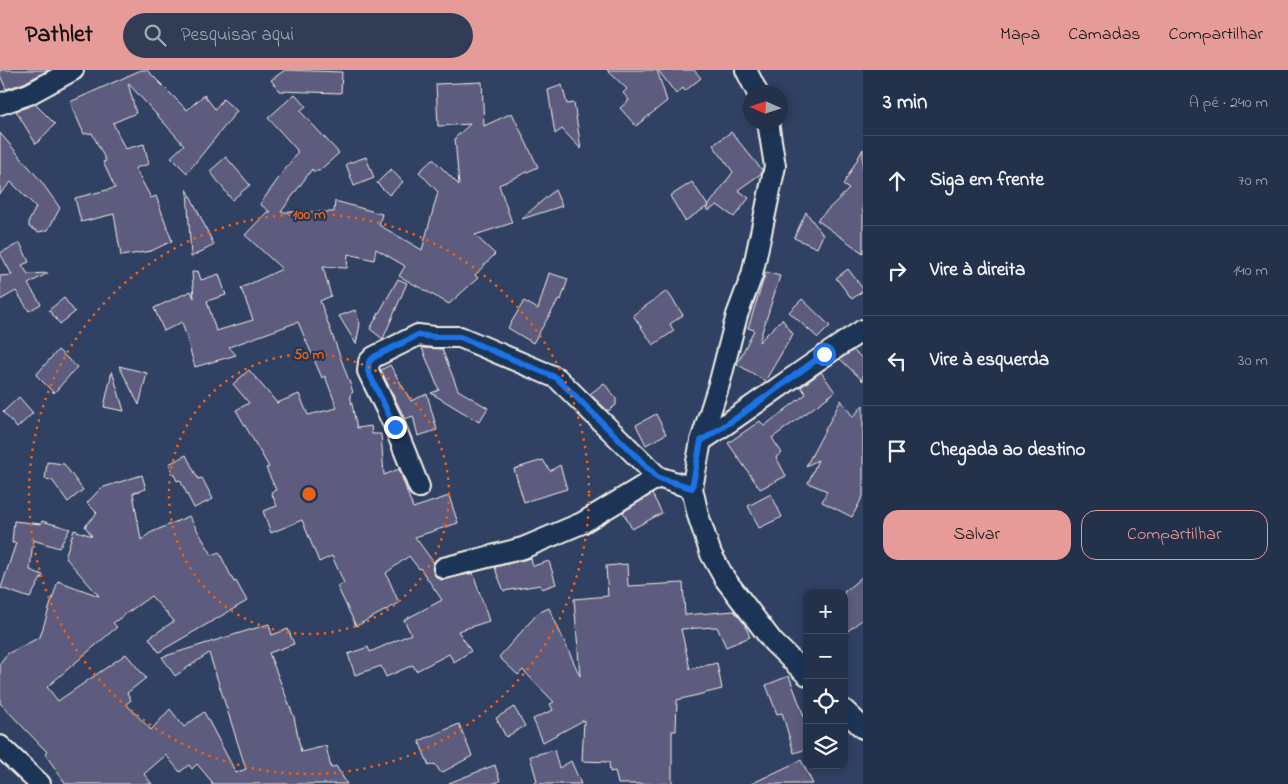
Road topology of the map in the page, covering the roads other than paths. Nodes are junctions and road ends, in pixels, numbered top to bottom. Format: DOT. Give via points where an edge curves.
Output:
graph roads {
  1 [pos="73,70"];
  2 [pos="746,70"];
  3 [pos="754,85"];
  4 [pos="0,104"];
  5 [pos="769,130"];
  6 [pos="863,330"];
  7 [pos="701,441"];
  8 [pos="658,478"];
  9 [pos="419,487"];
  10 [pos="692,488"];
  11 [pos="444,568"];
  12 [pos="803,671"];
  13 [pos="848,714"];
  14 [pos="863,728"];
  15 [pos="0,746"];
  16 [pos="40,784"];
  1 -- 4 [label="street" via="29,94"];
  2 -- 3 [label="street"];
  5 -- 7 [label="street" via="775,166 752,274"];
  6 -- 7 [label="street"];
  7 -- 10 [label="street"];
  8 -- 9 [label="street" via="557,378 460,337 418,335 374,357 369,362 368,371"];
  8 -- 10 [label="street"];
  8 -- 11 [label="street" via="582,523 524,548"];
  10 -- 12 [label="street" via="711,554 725,579 773,642"];
  13 -- 14 [label="street"];
  15 -- 16 [label="street"];
}
